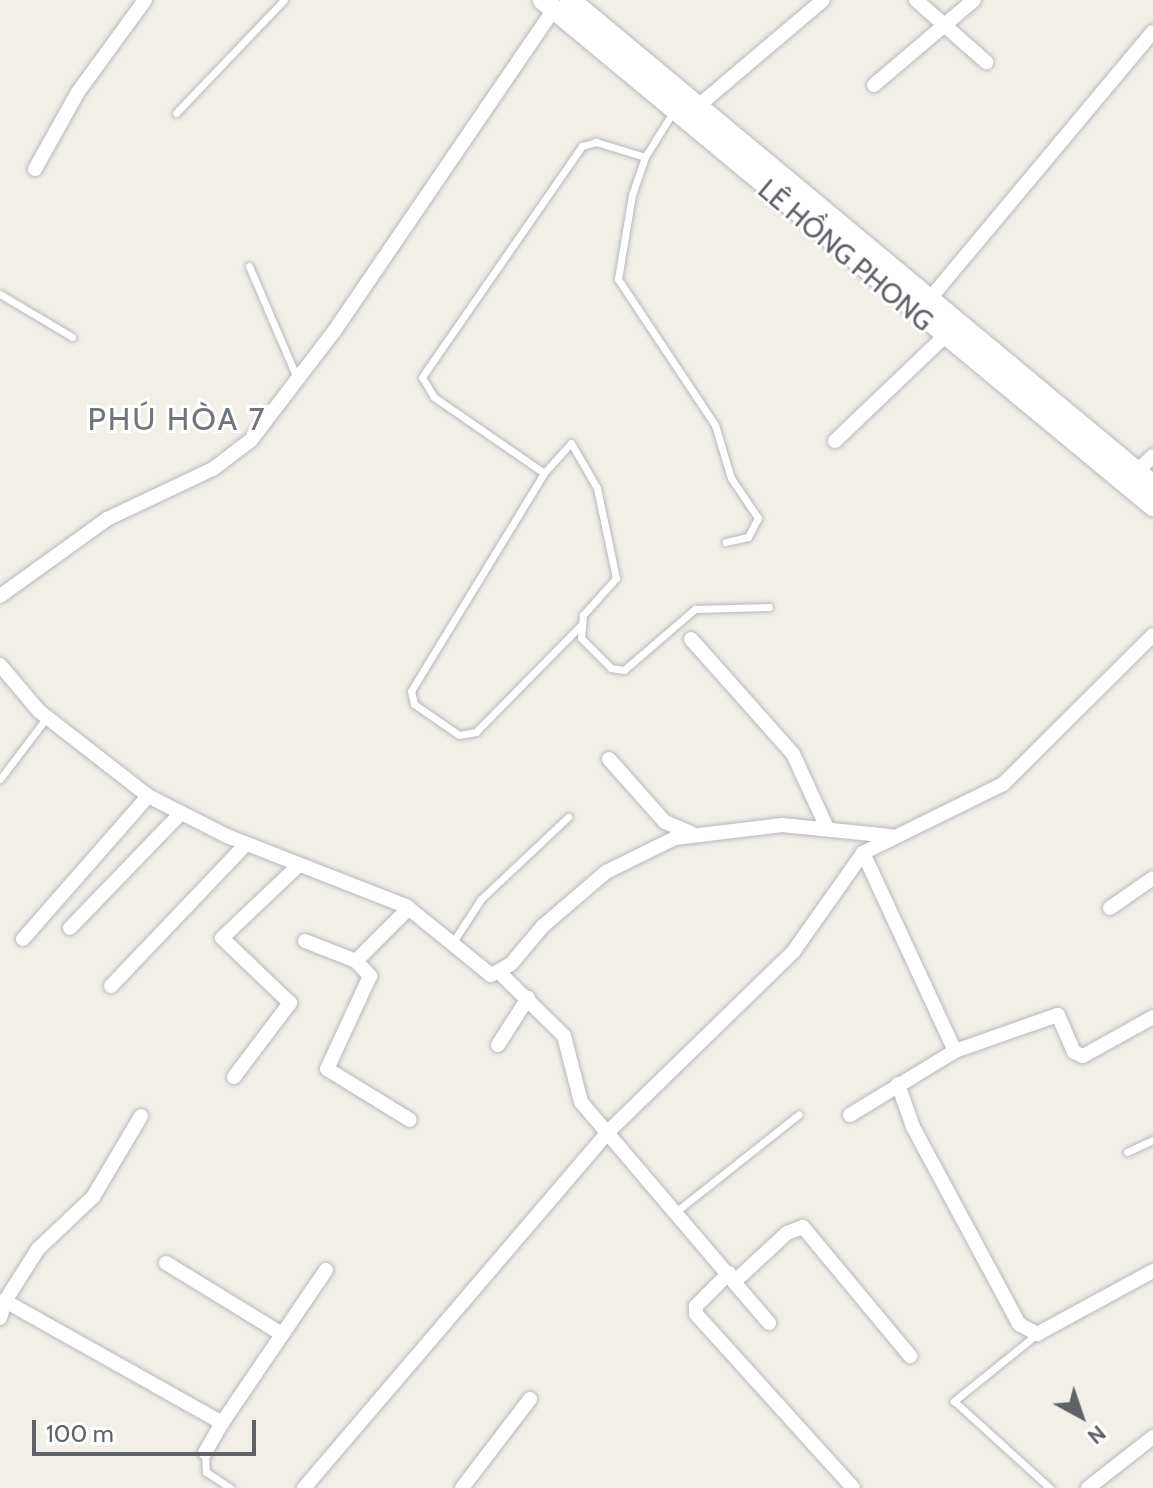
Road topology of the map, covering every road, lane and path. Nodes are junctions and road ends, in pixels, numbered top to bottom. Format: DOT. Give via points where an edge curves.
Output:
graph roads {
  1 [pos="145,0"];
  2 [pos="284,0"];
  3 [pos="823,0"];
  4 [pos="916,0"];
  5 [pos="974,0"];
  6 [pos="555,3"];
  7 [pos="944,24"];
  8 [pos="1153,32"];
  9 [pos="986,62"];
  10 [pos="874,85"];
  11 [pos="697,107"];
  12 [pos="674,110"];
  13 [pos="176,113"];
  14 [pos="645,157"];
  15 [pos="35,169"];
  16 [pos="249,266"];
  17 [pos="0,294"];
  18 [pos="921,308"];
  19 [pos="72,337"];
  20 [pos="944,337"];
  21 [pos="298,381"];
  22 [pos="835,441"];
  23 [pos="1153,456"];
  24 [pos="1137,471"];
  25 [pos="544,473"];
  26 [pos="1153,485"];
  27 [pos="1153,506"];
  28 [pos="726,542"];
  29 [pos="0,596"];
  30 [pos="769,607"];
  31 [pos="580,626"];
  32 [pos="1153,635"];
  33 [pos="691,639"];
  34 [pos="0,665"];
  35 [pos="47,717"];
  36 [pos="609,759"];
  37 [pos="0,779"];
  38 [pos="148,796"];
  39 [pos="181,813"];
  40 [pos="568,817"];
  41 [pos="827,828"];
  42 [pos="691,833"];
  43 [pos="891,836"];
  44 [pos="246,844"];
  45 [pos="863,853"];
  46 [pos="299,865"];
  47 [pos="1153,878"];
  48 [pos="409,908"];
  49 [pos="1110,908"];
  50 [pos="70,928"];
  51 [pos="23,939"];
  52 [pos="305,941"];
  53 [pos="453,942"];
  54 [pos="356,961"];
  55 [pos="500,973"];
  56 [pos="111,986"];
  57 [pos="528,998"];
  58 [pos="1153,1017"];
  59 [pos="498,1045"];
  60 [pos="955,1051"];
  61 [pos="234,1077"];
  62 [pos="898,1084"];
  63 [pos="799,1114"];
  64 [pos="850,1115"];
  65 [pos="141,1116"];
  66 [pos="410,1120"];
  67 [pos="611,1129"];
  68 [pos="1153,1140"];
  69 [pos="1127,1152"];
  70 [pos="678,1210"];
  71 [pos="166,1263"];
  72 [pos="326,1270"];
  73 [pos="1153,1271"];
  74 [pos="732,1277"];
  75 [pos="5,1301"];
  76 [pos="0,1318"];
  77 [pos="769,1323"];
  78 [pos="282,1334"];
  79 [pos="1037,1334"];
  80 [pos="910,1356"];
  81 [pos="530,1399"];
  82 [pos="222,1423"];
  83 [pos="1153,1437"];
  84 [pos="205,1453"];
  85 [pos="231,1488"];
  86 [pos="304,1488"];
  87 [pos="462,1488"];
  88 [pos="853,1488"];
  89 [pos="1050,1488"];
  90 [pos="1088,1488"];
  1 -- 15 [label="street" via="78,92"];
  2 -- 13 [label="lane"];
  3 -- 11 [label="street"];
  4 -- 7 [label="street"];
  5 -- 7 [label="street"];
  6 -- 11 [label="street, LÊ HỒNG PHONG"];
  6 -- 12 [label="street, LÊ HỒNG PHONG"];
  6 -- 21 [label="street"];
  7 -- 9 [label="street"];
  7 -- 10 [label="street"];
  8 -- 18 [label="street"];
  11 -- 18 [label="street, LÊ HỒNG PHONG"];
  12 -- 14 [label="lane"];
  12 -- 18 [label="street, LÊ HỒNG PHONG"];
  14 -- 25 [label="lane" via="596,142 582,146 422,377 434,397"];
  14 -- 28 [label="lane" via="621,242 618,279 715,425 731,478 758,518 748,537"];
  16 -- 21 [label="lane"];
  17 -- 19 [label="lane"];
  18 -- 20 [label="street, LÊ HỒNG PHONG"];
  18 -- 24 [label="street, LÊ HỒNG PHONG"];
  20 -- 22 [label="street"];
  20 -- 27 [label="street, LÊ HỒNG PHONG"];
  21 -- 29 [label="street" via="237,454 107,519"];
  23 -- 24 [label="street"];
  24 -- 26 [label="street, LÊ HỒNG PHONG"];
  25 -- 31 [label="lane" via="571,443 577,448 597,488 601,529 616,567 616,578 583,615"];
  25 -- 31 [label="lane" via="411,691 414,704 459,735 476,732"];
  30 -- 31 [label="lane" via="695,609 624,670 611,668 581,638"];
  32 -- 43 [label="street" via="1009,779"];
  33 -- 41 [label="street" via="793,754"];
  34 -- 35 [label="street"];
  35 -- 37 [label="lane"];
  35 -- 38 [label="street"];
  36 -- 42 [label="street" via="665,822"];
  38 -- 39 [label="street"];
  38 -- 51 [label="street"];
  39 -- 44 [label="street"];
  39 -- 50 [label="street"];
  40 -- 53 [label="lane" via="481,899"];
  41 -- 42 [label="street" via="753,826"];
  41 -- 43 [label="street"];
  42 -- 55 [label="street" via="606,872 562,907"];
  43 -- 45 [label="street"];
  44 -- 46 [label="street"];
  44 -- 56 [label="street"];
  45 -- 60 [label="street"];
  45 -- 67 [label="street" via="793,952"];
  46 -- 48 [label="street"];
  46 -- 61 [label="street" via="222,938 290,1003"];
  47 -- 49 [label="street"];
  48 -- 53 [label="street"];
  48 -- 54 [label="street"];
  52 -- 54 [label="street"];
  53 -- 55 [label="street" via="491,975"];
  54 -- 66 [label="street" via="370,976 327,1069"];
  55 -- 57 [label="street"];
  57 -- 59 [label="street"];
  57 -- 67 [label="street" via="564,1036 576,1062 581,1102"];
  58 -- 60 [label="street" via="1083,1056 1074,1052 1058,1015"];
  60 -- 62 [label="street"];
  62 -- 64 [label="street"];
  62 -- 79 [label="street" via="913,1127 1019,1324"];
  63 -- 70 [label="lane"];
  65 -- 75 [label="street" via="93,1197 38,1249"];
  67 -- 70 [label="street"];
  67 -- 86 [label="street"];
  68 -- 69 [label="lane"];
  70 -- 74 [label="street"];
  71 -- 78 [label="street"];
  72 -- 78 [label="street"];
  73 -- 79 [label="street"];
  74 -- 77 [label="street"];
  74 -- 80 [label="street" via="787,1233 803,1227"];
  74 -- 88 [label="street" via="696,1306 696,1314"];
  75 -- 76 [label="street"];
  75 -- 82 [label="street"];
  78 -- 82 [label="street"];
  79 -- 89 [label="lane" via="954,1401"];
  81 -- 87 [label="street"];
  82 -- 84 [label="street"];
  83 -- 90 [label="street"];
  84 -- 85 [label="lane" via="206,1472"];
}
